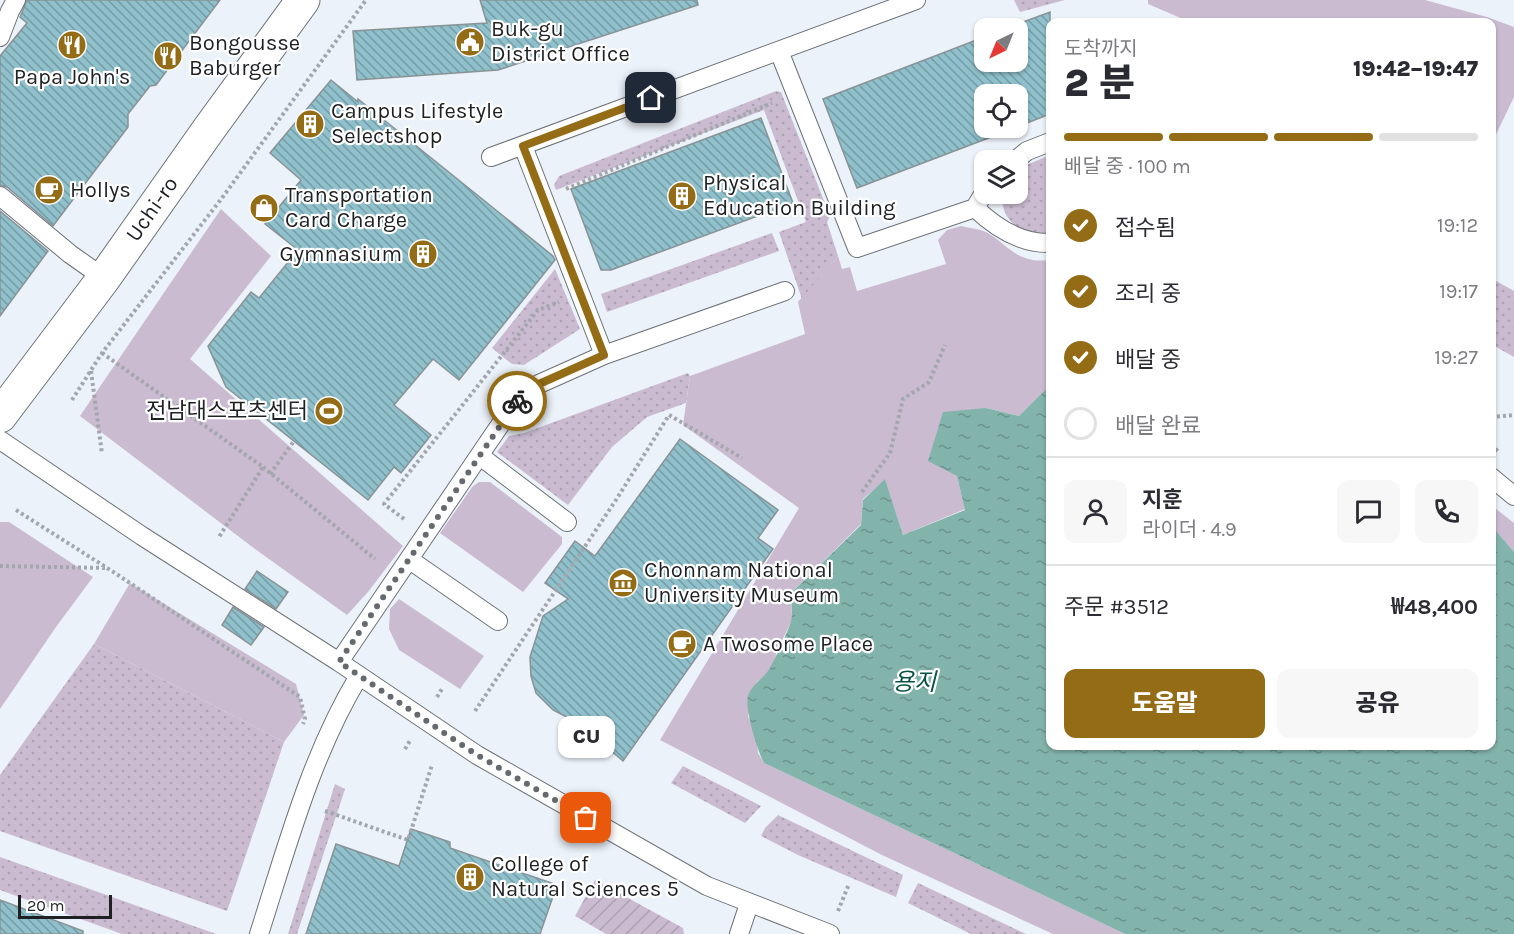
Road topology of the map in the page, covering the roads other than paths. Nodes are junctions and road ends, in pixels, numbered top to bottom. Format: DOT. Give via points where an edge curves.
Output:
graph roads {
  1 [pos="16,0"];
  2 [pos="303,0"];
  3 [pos="916,0"];
  4 [pos="0,37"];
  5 [pos="779,51"];
  6 [pos="1046,144"];
  7 [pos="523,146"];
  8 [pos="1028,151"];
  9 [pos="491,157"];
  10 [pos="0,196"];
  11 [pos="974,203"];
  12 [pos="981,204"];
  13 [pos="1046,243"];
  14 [pos="104,278"];
  15 [pos="785,291"];
  16 [pos="604,355"];
  17 [pos="0,416"];
  18 [pos="0,440"];
  19 [pos="480,456"];
  20 [pos="1496,481"];
  21 [pos="1514,496"];
  22 [pos="567,522"];
  23 [pos="410,560"];
  24 [pos="498,621"];
  25 [pos="339,662"];
  26 [pos="359,676"];
  27 [pos="749,904"];
  28 [pos="258,934"];
  29 [pos="739,934"];
  30 [pos="830,934"];
  1 -- 4 [label="lane"];
  2 -- 14 [label="main road, Uchi-ro"];
  3 -- 5 [label="lane"];
  5 -- 7 [label="lane"];
  5 -- 11 [label="lane" via="857,248"];
  6 -- 8 [label="lane"];
  7 -- 9 [label="lane"];
  7 -- 16 [label="lane"];
  10 -- 14 [label="lane"];
  12 -- 13 [label="lane" via="989,221 1008,233"];
  14 -- 17 [label="main road, Uchi-ro"];
  15 -- 16 [label="lane"];
  16 -- 19 [label="lane" via="539,384 518,400"];
  18 -- 25 [label="lane"];
  19 -- 22 [label="lane"];
  19 -- 23 [label="lane"];
  20 -- 21 [label="lane"];
  23 -- 24 [label="lane"];
  23 -- 25 [label="lane"];
  25 -- 26 [label="lane"];
  26 -- 27 [label="lane" via="526,784 707,886"];
  26 -- 28 [label="lane" via="339,710 310,782"];
  27 -- 29 [label="lane"];
  27 -- 30 [label="lane"];
}
